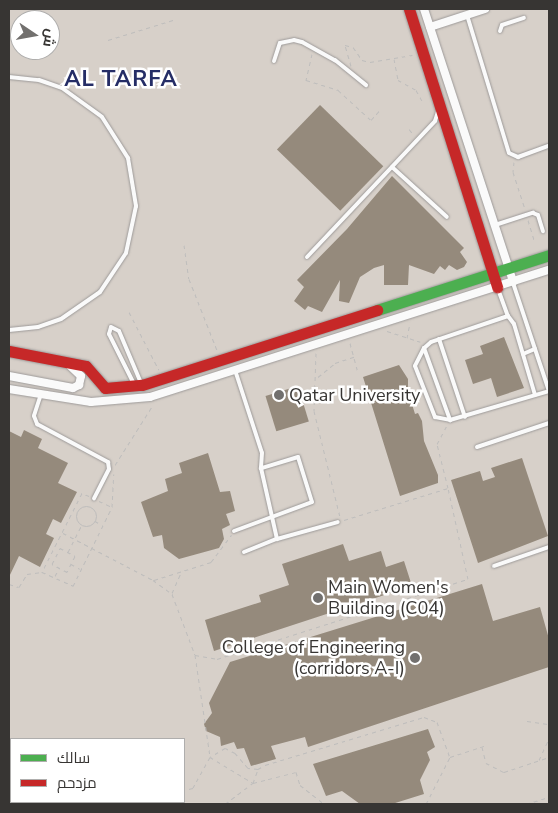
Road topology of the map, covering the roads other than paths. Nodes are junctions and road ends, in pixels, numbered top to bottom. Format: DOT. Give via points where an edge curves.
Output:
graph roads {
  1 [pos="409,9"];
  2 [pos="424,9"];
  3 [pos="485,9"];
  4 [pos="466,14"];
  5 [pos="428,18"];
  6 [pos="524,18"];
  7 [pos="414,22"];
  8 [pos="431,30"];
  9 [pos="500,31"];
  10 [pos="418,37"];
  11 [pos="274,61"];
  12 [pos="9,78"];
  13 [pos="366,85"];
  14 [pos="440,105"];
  15 [pos="549,146"];
  16 [pos="472,153"];
  17 [pos="457,158"];
  18 [pos="392,167"];
  19 [pos="447,218"];
  20 [pos="495,225"];
  21 [pos="542,231"];
  22 [pos="549,255"];
  23 [pos="307,257"];
  24 [pos="530,262"];
  25 [pos="509,268"];
  26 [pos="549,270"];
  27 [pos="494,274"];
  28 [pos="534,275"];
  29 [pos="513,282"];
  30 [pos="497,287"];
  31 [pos="508,316"];
  32 [pos="9,330"];
  33 [pos="439,339"];
  34 [pos="426,346"];
  35 [pos="535,349"];
  36 [pos="9,351"];
  37 [pos="523,354"];
  38 [pos="65,362"];
  39 [pos="202,369"];
  40 [pos="234,370"];
  41 [pos="9,376"];
  42 [pos="205,380"];
  43 [pos="139,386"];
  44 [pos="9,389"];
  45 [pos="41,394"];
  46 [pos="535,395"];
  47 [pos="465,417"];
  48 [pos="450,420"];
  49 [pos="549,424"];
  50 [pos="477,447"];
  51 [pos="261,468"];
  52 [pos="94,498"];
  53 [pos="270,519"];
  54 [pos="340,522"];
  55 [pos="234,531"];
  56 [pos="277,540"];
  57 [pos="549,547"];
  58 [pos="244,552"];
  59 [pos="494,566"];
  1 -- 7 [label="street"];
  2 -- 5 [label="street"];
  3 -- 4 [label="street"];
  4 -- 8 [label="street"];
  4 -- 15 [label="lane" via="509,153 515,157"];
  5 -- 7 [label="street"];
  5 -- 8 [label="street"];
  6 -- 9 [label="lane" via="502,25"];
  7 -- 10 [label="street"];
  8 -- 10 [label="street"];
  8 -- 16 [label="street"];
  10 -- 14 [label="street"];
  11 -- 13 [label="lane" via="280,43 294,40 314,47"];
  12 -- 32 [label="lane" via="39,80 62,88 102,117 128,158 136,206 126,252 100,292 61,319 38,327"];
  14 -- 17 [label="street"];
  14 -- 18 [label="lane" via="435,121"];
  16 -- 17 [label="street"];
  16 -- 20 [label="street"];
  17 -- 27 [label="street"];
  18 -- 19 [label="lane"];
  18 -- 23 [label="lane"];
  20 -- 21 [label="lane" via="526,214 538,216"];
  20 -- 25 [label="street"];
  22 -- 24 [label="street"];
  24 -- 25 [label="street"];
  24 -- 28 [label="street"];
  25 -- 27 [label="street"];
  25 -- 29 [label="street"];
  26 -- 28 [label="street"];
  27 -- 30 [label="street"];
  27 -- 39 [label="street"];
  28 -- 29 [label="street"];
  29 -- 30 [label="street"];
  29 -- 35 [label="lane"];
  30 -- 31 [label="lane"];
  30 -- 40 [label="street"];
  31 -- 33 [label="lane"];
  31 -- 37 [label="lane"];
  33 -- 34 [label="lane"];
  33 -- 47 [label="lane"];
  34 -- 48 [label="lane"];
  34 -- 48 [label="lane" via="415,366 435,417"];
  35 -- 37 [label="lane"];
  35 -- 46 [label="lane" via="549,391"];
  36 -- 38 [label="street"];
  37 -- 46 [label="lane"];
  38 -- 41 [label="street" via="80,373 81,379 76,387"];
  38 -- 43 [label="street" via="86,366 106,388"];
  39 -- 42 [label="street"];
  39 -- 43 [label="street"];
  40 -- 42 [label="street"];
  40 -- 51 [label="lane" via="262,453"];
  42 -- 45 [label="street" via="160,394 108,403"];
  43 -- 43 [label="lane" via="119,331 111,327 109,334"];
  44 -- 45 [label="street"];
  45 -- 52 [label="lane" via="34,416 37,424 108,462 109,468"];
  46 -- 47 [label="lane"];
  47 -- 48 [label="lane"];
  49 -- 50 [label="lane"];
  51 -- 53 [label="lane"];
  51 -- 53 [label="lane" via="298,457 312,502"];
  53 -- 55 [label="lane"];
  53 -- 56 [label="lane"];
  54 -- 56 [label="lane"];
  56 -- 58 [label="lane"];
  57 -- 59 [label="lane"];
}
